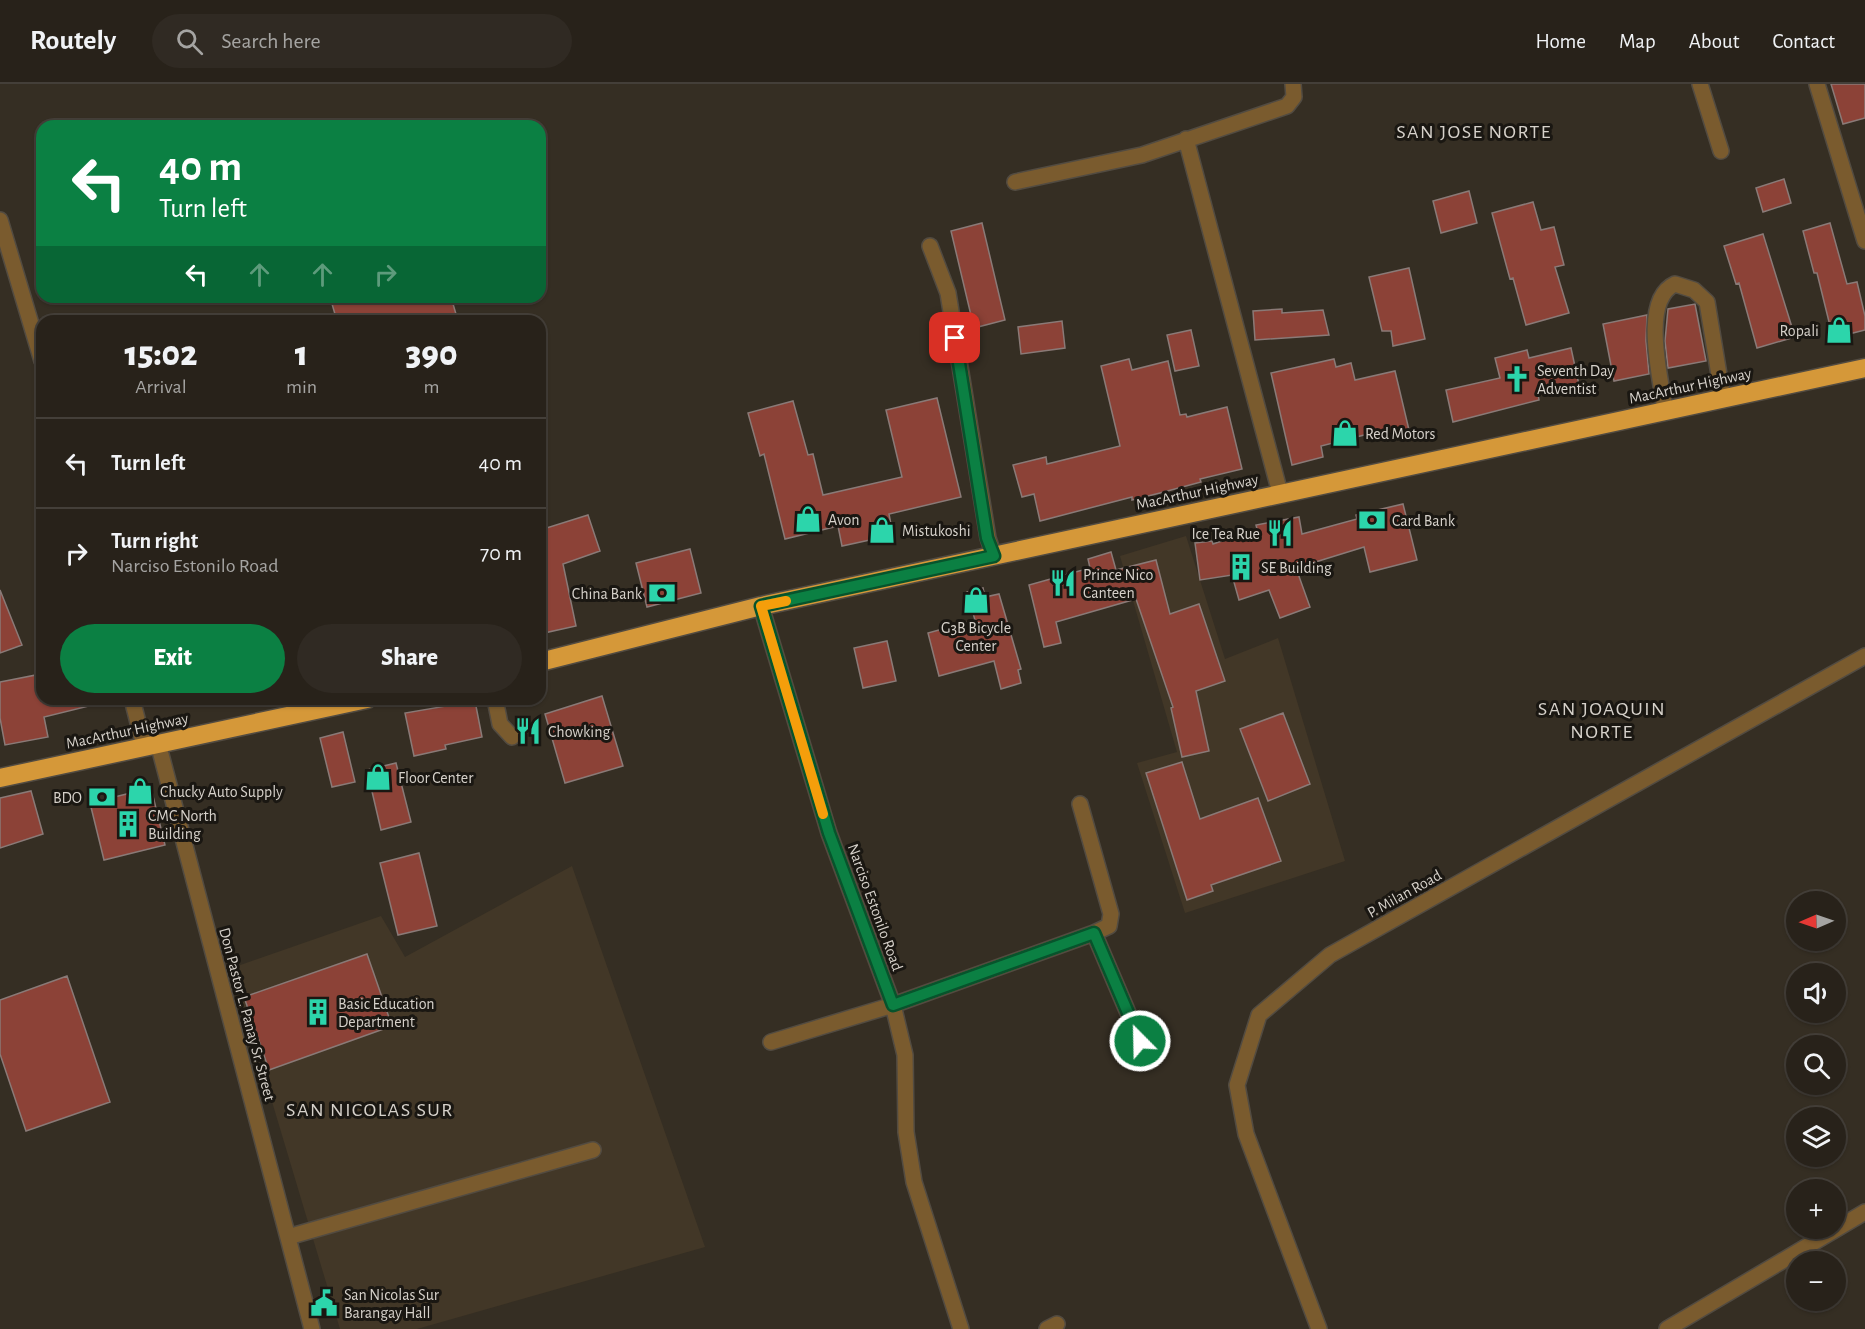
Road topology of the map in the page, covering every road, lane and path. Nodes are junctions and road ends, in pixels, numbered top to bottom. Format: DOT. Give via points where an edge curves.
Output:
graph roads {
  1 [pos="1293,84"];
  2 [pos="1700,84"];
  3 [pos="1817,84"];
  4 [pos="1186,139"];
  5 [pos="1721,151"];
  6 [pos="1015,182"];
  7 [pos="0,220"];
  8 [pos="1865,241"];
  9 [pos="930,246"];
  10 [pos="36,341"];
  11 [pos="1865,368"];
  12 [pos="1723,399"];
  13 [pos="1665,410"];
  14 [pos="1280,493"];
  15 [pos="994,556"];
  16 [pos="761,606"];
  17 [pos="1865,656"];
  18 [pos="546,660"];
  19 [pos="135,705"];
  20 [pos="335,705"];
  21 [pos="496,705"];
  22 [pos="512,737"];
  23 [pos="151,744"];
  24 [pos="0,778"];
  25 [pos="1080,804"];
  26 [pos="1094,933"];
  27 [pos="893,1005"];
  28 [pos="1140,1041"];
  29 [pos="771,1042"];
  30 [pos="593,1150"];
  31 [pos="1865,1212"];
  32 [pos="288,1238"];
  33 [pos="312,1329"];
  34 [pos="961,1329"];
  35 [pos="1319,1329"];
  36 [pos="1667,1329"];
  1 -- 4 [label="street" via="1294,97 1287,106"];
  2 -- 5 [label="street"];
  3 -- 8 [label="street"];
  4 -- 6 [label="street" via="1142,155"];
  4 -- 14 [label="street"];
  7 -- 10 [label="street"];
  9 -- 15 [label="street" via="948,293 987,538"];
  11 -- 12 [label="highway, MacArthur Highway"];
  12 -- 13 [label="highway, MacArthur Highway"];
  12 -- 13 [label="street" via="1707,302 1694,290 1675,284 1665,289 1654,326"];
  13 -- 14 [label="highway, MacArthur Highway"];
  14 -- 15 [label="highway, MacArthur Highway"];
  15 -- 16 [label="highway, MacArthur Highway"];
  16 -- 18 [label="highway, MacArthur Highway"];
  16 -- 27 [label="street, Narciso Estonilo Road" via="829,833"];
  17 -- 35 [label="street, P. Milan Road" via="1330,955 1259,1015 1237,1086 1246,1134"];
  19 -- 23 [label="street, Don Pastor L. Panay Sr. Street"];
  20 -- 23 [label="highway, MacArthur Highway"];
  21 -- 22 [label="street" via="500,724"];
  23 -- 24 [label="highway, MacArthur Highway"];
  23 -- 32 [label="street, Don Pastor L. Panay Sr. Street"];
  25 -- 26 [label="street" via="1111,914 1109,926"];
  26 -- 27 [label="street"];
  26 -- 28 [label="street"];
  27 -- 29 [label="street"];
  27 -- 34 [label="street, Narciso Estonilo Road" via="905,1055 906,1132 914,1182"];
  30 -- 32 [label="street"];
  31 -- 36 [label="street"];
  32 -- 33 [label="street, Don Pastor L. Panay Sr. Street"];
}
